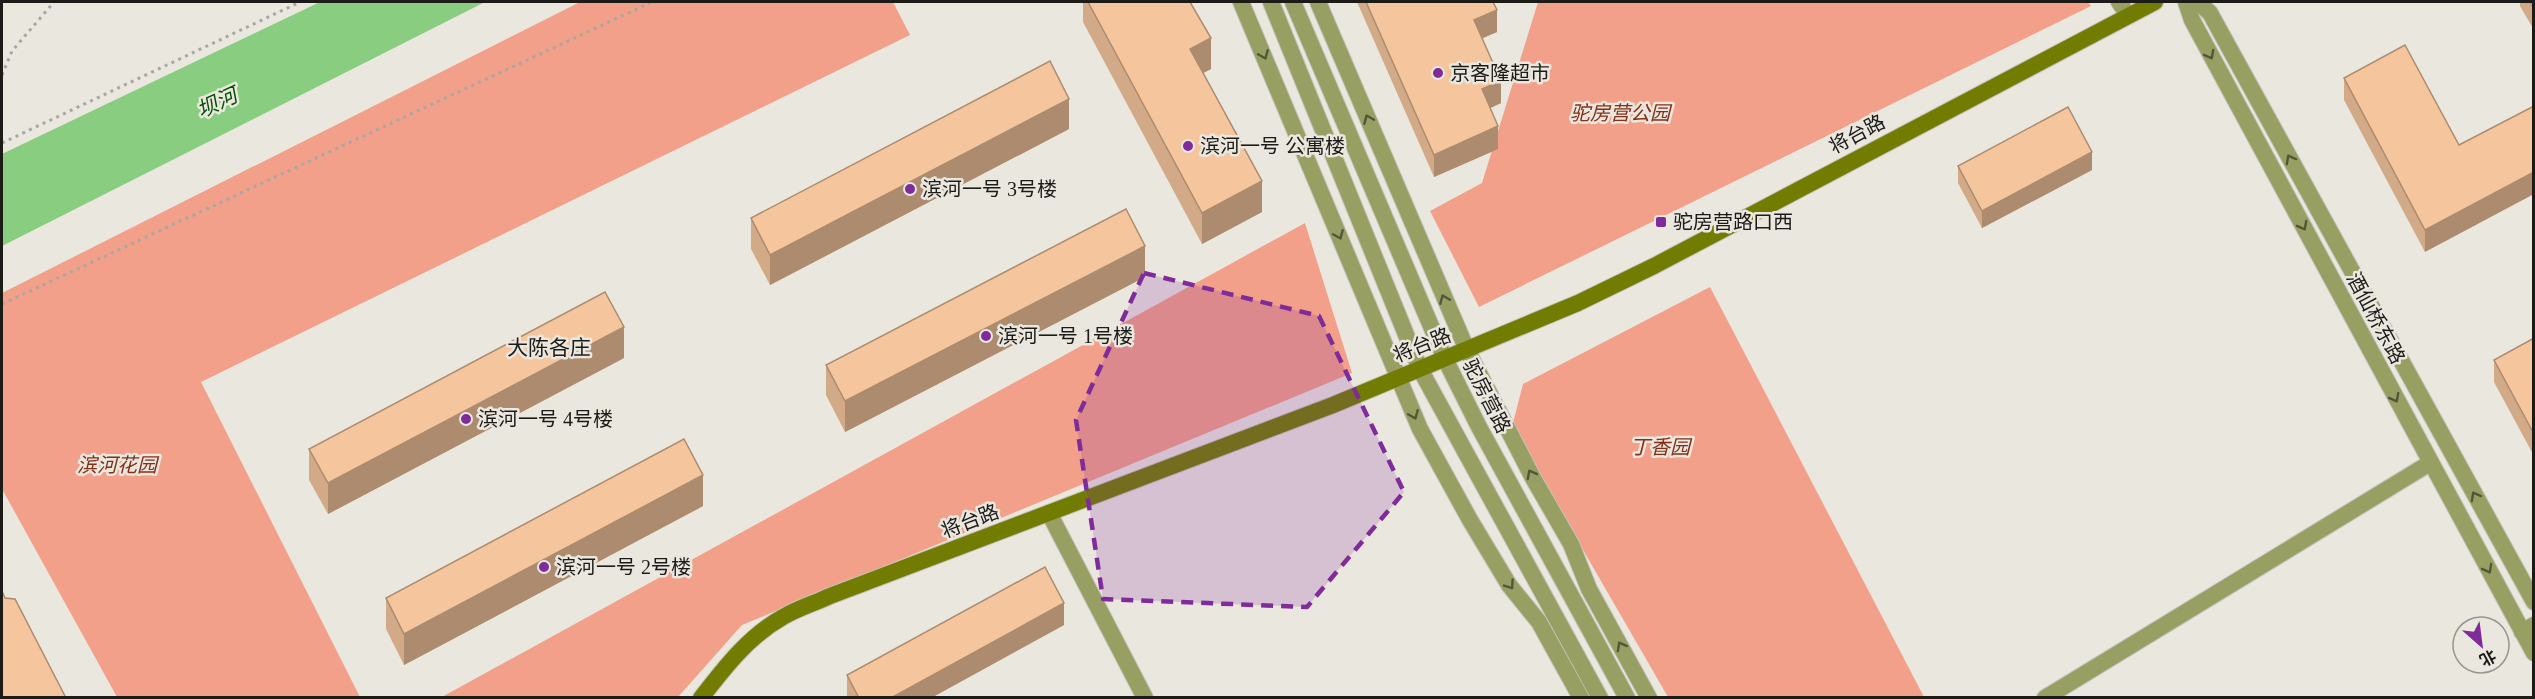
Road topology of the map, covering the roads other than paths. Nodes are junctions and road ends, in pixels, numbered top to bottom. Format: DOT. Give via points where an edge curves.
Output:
graph roads {
  1 [pos="1241,2"];
  2 [pos="1271,2"];
  3 [pos="1293,2"];
  4 [pos="1318,2"];
  5 [pos="2155,2"];
  6 [pos="2186,2"];
  7 [pos="2198,2"];
  8 [pos="2124,8"];
  9 [pos="1467,350"];
  10 [pos="1445,360"];
  11 [pos="1420,369"];
  12 [pos="1398,378"];
  13 [pos="2430,463"];
  14 [pos="1049,513"];
  15 [pos="2534,602"];
  16 [pos="2528,628"];
  17 [pos="2534,653"];
  18 [pos="701,698"];
  19 [pos="1145,698"];
  20 [pos="1581,698"];
  21 [pos="1600,698"];
  22 [pos="1628,698"];
  23 [pos="1649,698"];
  24 [pos="2045,698"];
  1 -- 12 [label="street, one-way"];
  2 -- 11 [label="street"];
  3 -- 10 [label="street, 驼房营路"];
  9 -- 4 [label="street, one-way"];
  5 -- 8 [label="main road, 将台路"];
  6 -- 13 [label="street, 酒仙桥东路, one-way" via="2192,20"];
  15 -- 7 [label="street, 酒仙桥东路, one-way" via="2210,13"];
  8 -- 9 [label="main road, 将台路" via="1654,266"];
  9 -- 10 [label="main road, 将台路"];
  23 -- 9 [label="street, one-way"];
  10 -- 11 [label="main road, 将台路"];
  10 -- 22 [label="street, 驼房营路"];
  11 -- 12 [label="main road, 将台路"];
  11 -- 21 [label="street"];
  12 -- 14 [label="main road, 将台路"];
  12 -- 20 [label="street, one-way" via="1420,429 1470,520 1509,585 1539,622"];
  13 -- 16 [label="street, 酒仙桥东路, one-way"];
  13 -- 24 [label="street"];
  14 -- 18 [label="main road, 将台路" via="785,616 743,647"];
  14 -- 19 [label="street"];
  16 -- 17 [label="street, 酒仙桥东路"];
}
